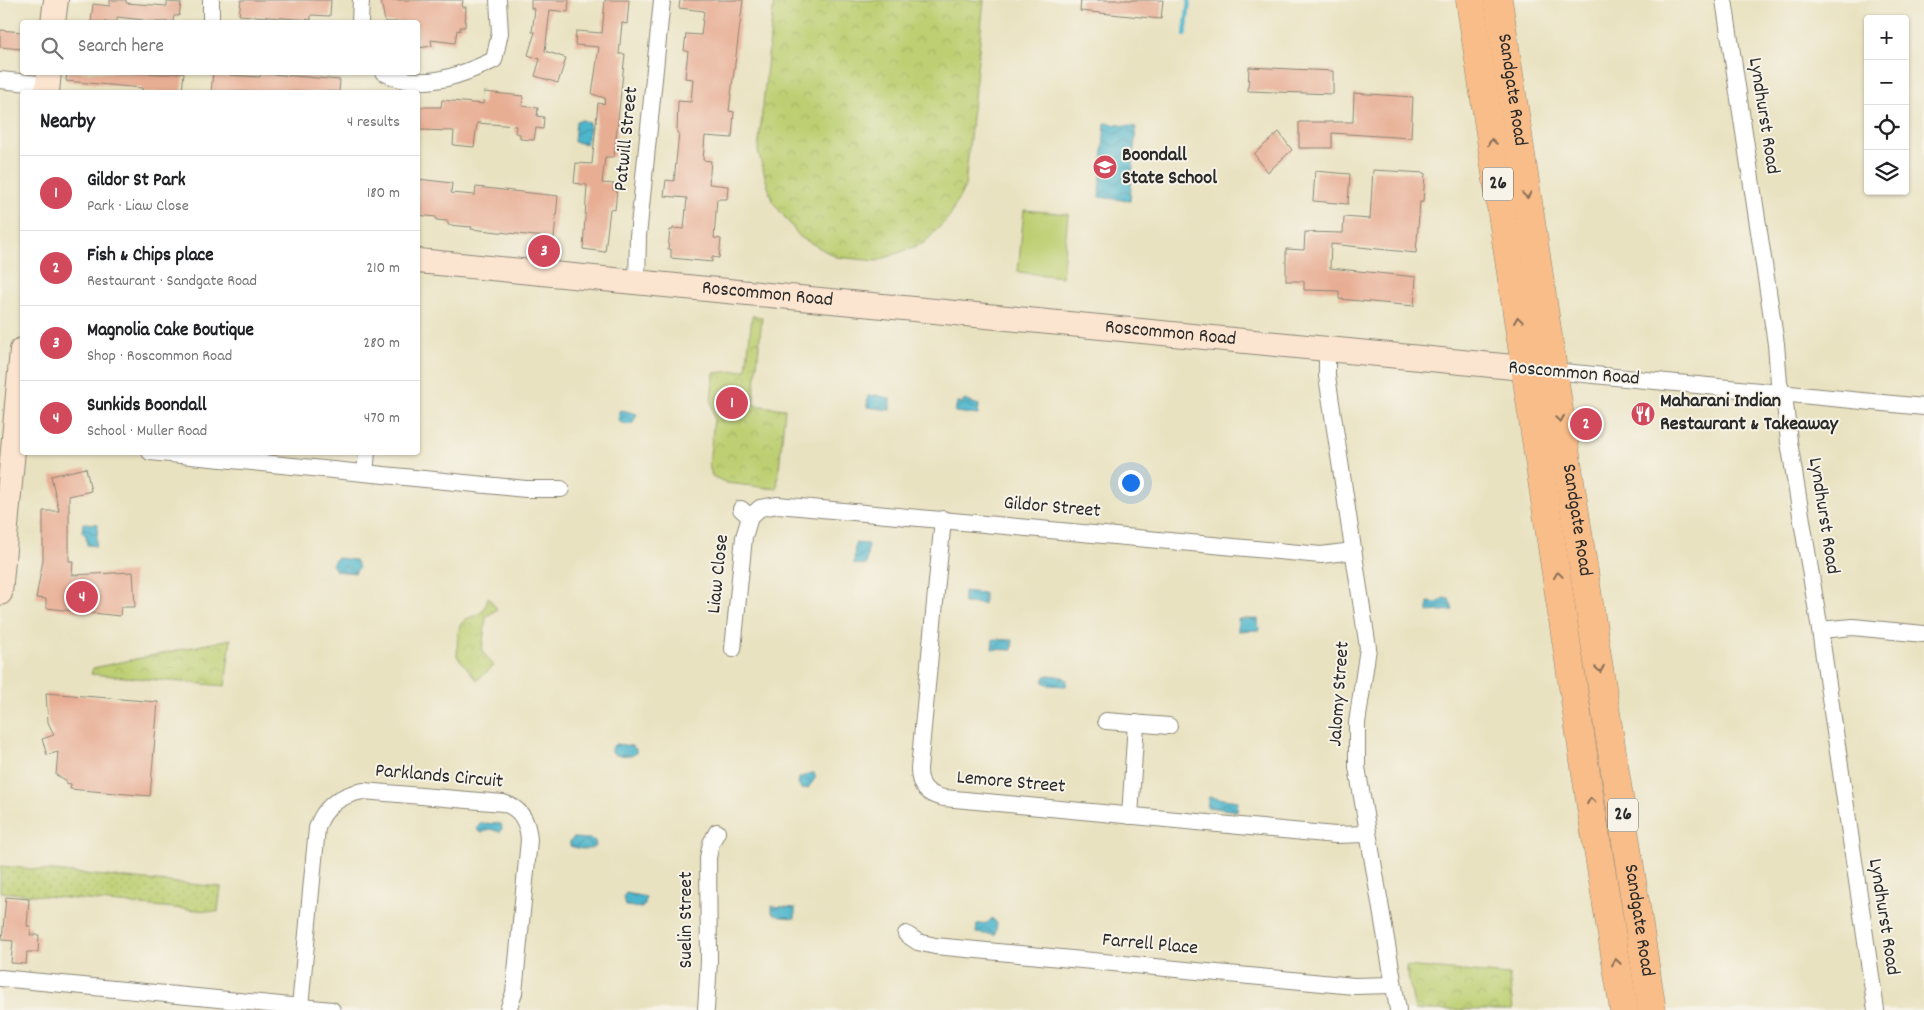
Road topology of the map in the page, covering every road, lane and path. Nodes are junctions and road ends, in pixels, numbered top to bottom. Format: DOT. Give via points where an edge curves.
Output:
graph roads {
  1 [pos="56,0"];
  2 [pos="211,0"];
  3 [pos="361,0"];
  4 [pos="498,0"];
  5 [pos="662,0"];
  6 [pos="1470,0"];
  7 [pos="1498,0"];
  8 [pos="1724,0"];
  9 [pos="54,20"];
  10 [pos="211,20"];
  11 [pos="360,20"];
  12 [pos="388,75"];
  13 [pos="0,80"];
  14 [pos="48,83"];
  15 [pos="420,261"];
  16 [pos="637,283"];
  17 [pos="1327,350"];
  18 [pos="1526,369"];
  19 [pos="1553,371"];
  20 [pos="1782,393"];
  21 [pos="20,395"];
  22 [pos="1924,407"];
  23 [pos="18,440"];
  24 [pos="181,455"];
  25 [pos="368,455"];
  26 [pos="366,473"];
  27 [pos="561,489"];
  28 [pos="745,513"];
  29 [pos="943,519"];
  30 [pos="1353,552"];
  31 [pos="0,593"];
  32 [pos="1820,630"];
  33 [pos="1924,634"];
  34 [pos="734,649"];
  35 [pos="1106,721"];
  36 [pos="1136,723"];
  37 [pos="1169,726"];
  38 [pos="1130,816"];
  39 [pos="717,832"];
  40 [pos="1367,834"];
  41 [pos="906,934"];
  42 [pos="0,978"];
  43 [pos="1393,985"];
  44 [pos="300,1007"];
  45 [pos="332,1010"];
  46 [pos="508,1010"];
  47 [pos="706,1010"];
  48 [pos="1398,1010"];
  49 [pos="1624,1010"];
  50 [pos="1652,1010"];
  51 [pos="1876,1010"];
  1 -- 9 [label="street"];
  2 -- 10 [label="street"];
  3 -- 11 [label="street"];
  4 -- 12 [label="street" via="500,33 494,60 465,74 427,82 397,80"];
  5 -- 16 [label="street, Patwill Street" via="638,236"];
  18 -- 6 [label="highway, Sandgate Road / 26, one-way"];
  7 -- 19 [label="highway, Sandgate Road / 26, one-way"];
  8 -- 20 [label="street, Lyndhurst Road"];
  13 -- 14 [label="street"];
  15 -- 16 [label="street, Roscommon Road"];
  16 -- 17 [label="street, Roscommon Road"];
  17 -- 18 [label="street, Roscommon Road"];
  17 -- 30 [label="street, Jalomy Street" via="1327,376"];
  18 -- 19 [label="street, Roscommon Road"];
  49 -- 18 [label="highway, Sandgate Road / 26, one-way"];
  19 -- 20 [label="street, Roscommon Road"];
  19 -- 50 [label="highway, Sandgate Road / 26, one-way"];
  20 -- 22 [label="street, Roscommon Road"];
  20 -- 32 [label="street, Lyndhurst Road"];
  21 -- 23 [label="street"];
  23 -- 31 [label="street"];
  24 -- 26 [label="street"];
  25 -- 26 [label="street"];
  26 -- 27 [label="street"];
  28 -- 29 [label="street, Gildor Street" via="773,505"];
  28 -- 34 [label="street, Liaw Close"];
  29 -- 30 [label="street, Gildor Street" via="1321,555"];
  29 -- 38 [label="street, Lemore Street" via="919,769 922,785 933,795 944,798"];
  30 -- 40 [label="street, Jalomy Street" via="1368,648 1356,740"];
  32 -- 33 [label="street" via="1853,627"];
  32 -- 51 [label="street, Lyndhurst Road"];
  35 -- 36 [label="street"];
  36 -- 37 [label="street"];
  36 -- 38 [label="street"];
  38 -- 40 [label="street, Lemore Street" via="1335,835"];
  39 -- 47 [label="street, Suelin Street" via="708,858 710,961"];
  40 -- 43 [label="street, Jalomy Street"];
  41 -- 43 [label="street, Farrell Place" via="918,942 935,946 1354,986"];
  42 -- 44 [label="street"];
  43 -- 48 [label="street, Jalomy Street"];
  44 -- 45 [label="street"];
  44 -- 46 [label="street, Parklands Circuit" via="320,818 334,802 354,793 369,792 503,803 512,805 521,814 529,840 514,993"];
}
